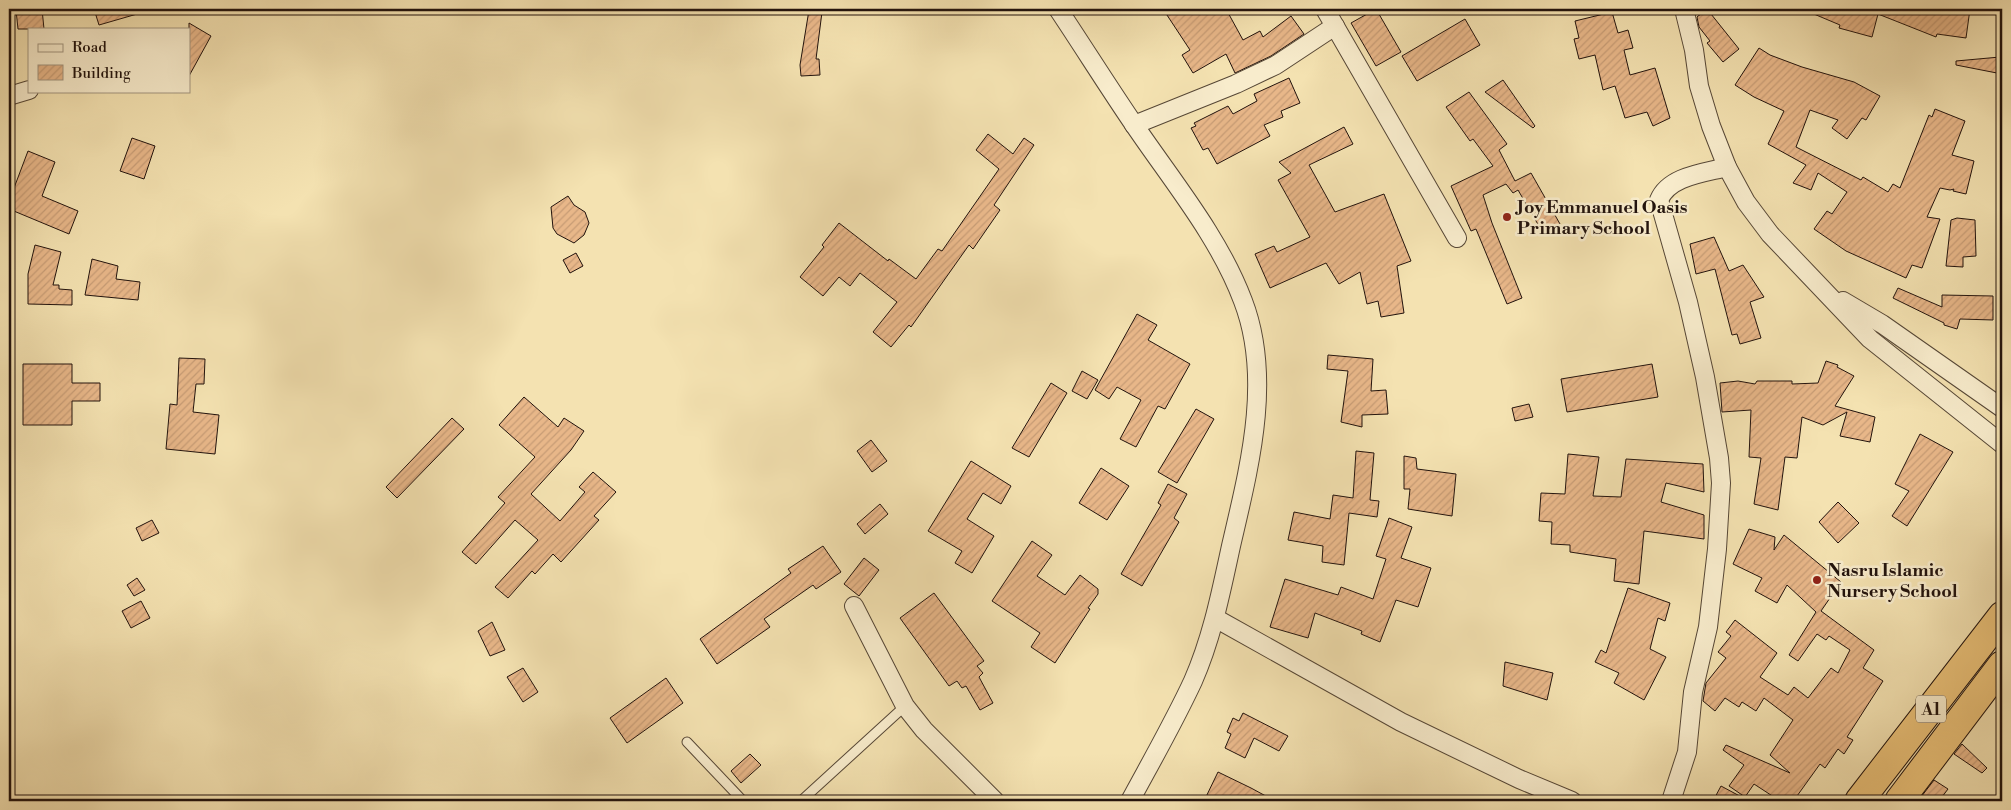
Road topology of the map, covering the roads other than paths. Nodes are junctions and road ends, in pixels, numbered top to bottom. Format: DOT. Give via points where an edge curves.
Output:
graph roads {
  1 [pos="1058,9"];
  2 [pos="1325,9"];
  3 [pos="1684,9"];
  4 [pos="1335,26"];
  5 [pos="28,90"];
  6 [pos="9,96"];
  7 [pos="1134,125"];
  8 [pos="1726,167"];
  9 [pos="1457,238"];
  10 [pos="1825,291"];
  11 [pos="2002,408"];
  12 [pos="2002,444"];
  13 [pos="854,606"];
  14 [pos="2002,616"];
  15 [pos="1215,618"];
  16 [pos="2002,665"];
  17 [pos="905,706"];
  18 [pos="687,742"];
  19 [pos="743,801"];
  20 [pos="802,801"];
  21 [pos="995,801"];
  22 [pos="1130,801"];
  23 [pos="1572,801"];
  24 [pos="1671,801"];
  25 [pos="1859,801"];
  26 [pos="1899,801"];
  1 -- 7 [label="street"];
  2 -- 4 [label="street"];
  3 -- 8 [label="street" via="1694,50 1698,86"];
  4 -- 7 [label="street" via="1276,65"];
  4 -- 9 [label="street"];
  5 -- 6 [label="street"];
  7 -- 15 [label="street" via="1192,207 1222,257 1243,300 1256,341 1258,384 1247,481"];
  8 -- 10 [label="street" via="1770,234"];
  8 -- 24 [label="street" via="1673,183 1663,190 1659,200 1703,368 1721,483 1708,627 1693,692 1687,752"];
  10 -- 11 [label="street" via="1882,324"];
  10 -- 12 [label="street" via="1870,339"];
  13 -- 17 [label="street"];
  14 -- 25 [label="highway, A1"];
  15 -- 22 [label="street" via="1193,680"];
  15 -- 23 [label="street" via="1401,722"];
  16 -- 26 [label="highway, A1"];
  17 -- 20 [label="lane"];
  17 -- 21 [label="street" via="924,730"];
  18 -- 19 [label="lane"];
}
